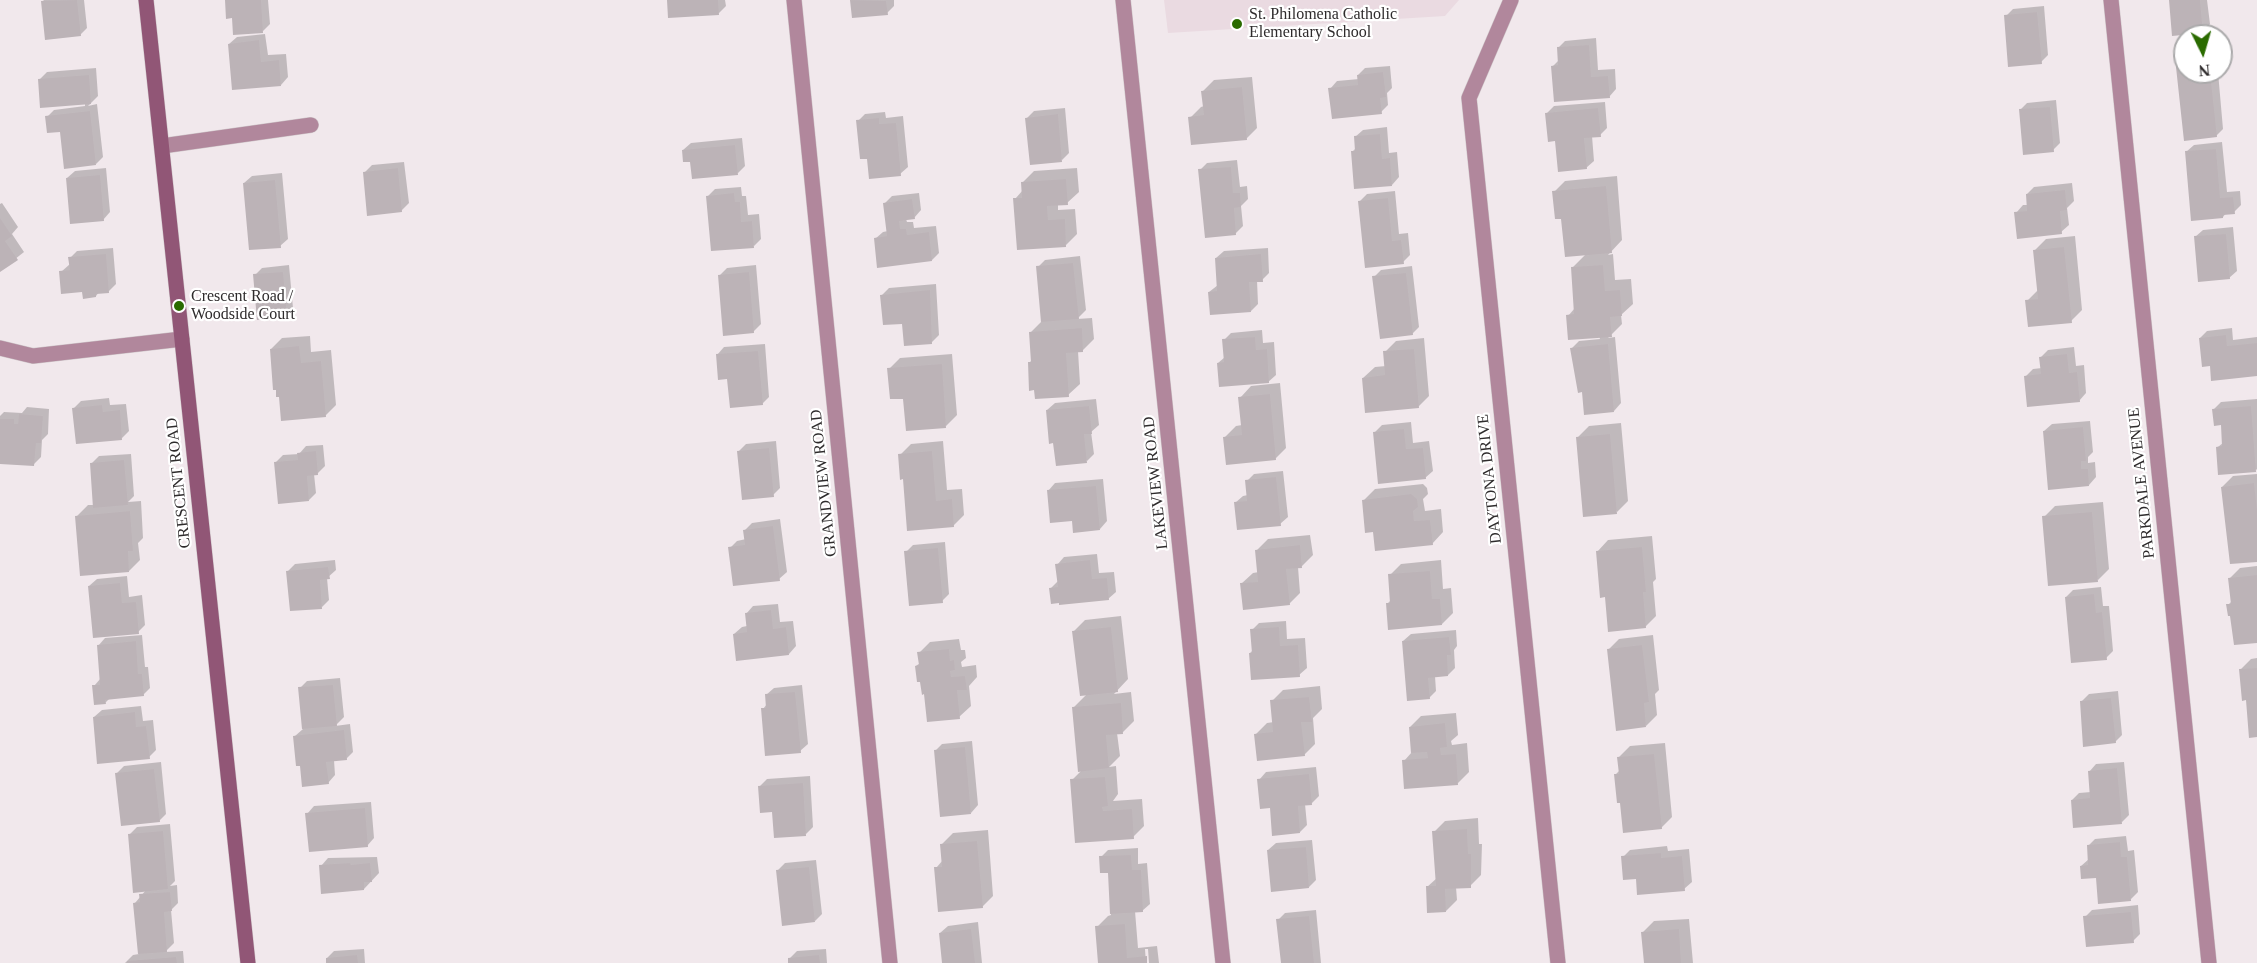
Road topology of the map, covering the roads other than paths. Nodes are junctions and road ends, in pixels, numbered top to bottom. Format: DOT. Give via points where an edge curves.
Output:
graph roads {
  1 [pos="146,0"];
  2 [pos="794,0"];
  3 [pos="1124,0"];
  4 [pos="1511,0"];
  5 [pos="2111,0"];
  6 [pos="311,125"];
  7 [pos="162,146"];
  8 [pos="182,339"];
  9 [pos="0,348"];
  10 [pos="248,963"];
  11 [pos="890,963"];
  12 [pos="1223,963"];
  13 [pos="1558,963"];
  14 [pos="2209,963"];
  1 -- 7 [label="street, CRESCENT ROAD"];
  2 -- 11 [label="street, GRANDVIEW ROAD"];
  3 -- 12 [label="street, LAKEVIEW ROAD"];
  4 -- 13 [label="street, DAYTONA DRIVE" via="1469,98"];
  5 -- 14 [label="street, PARKDALE AVENUE"];
  6 -- 7 [label="street"];
  7 -- 8 [label="street, CRESCENT ROAD"];
  8 -- 9 [label="street" via="33,356"];
  8 -- 10 [label="street, CRESCENT ROAD"];
}
